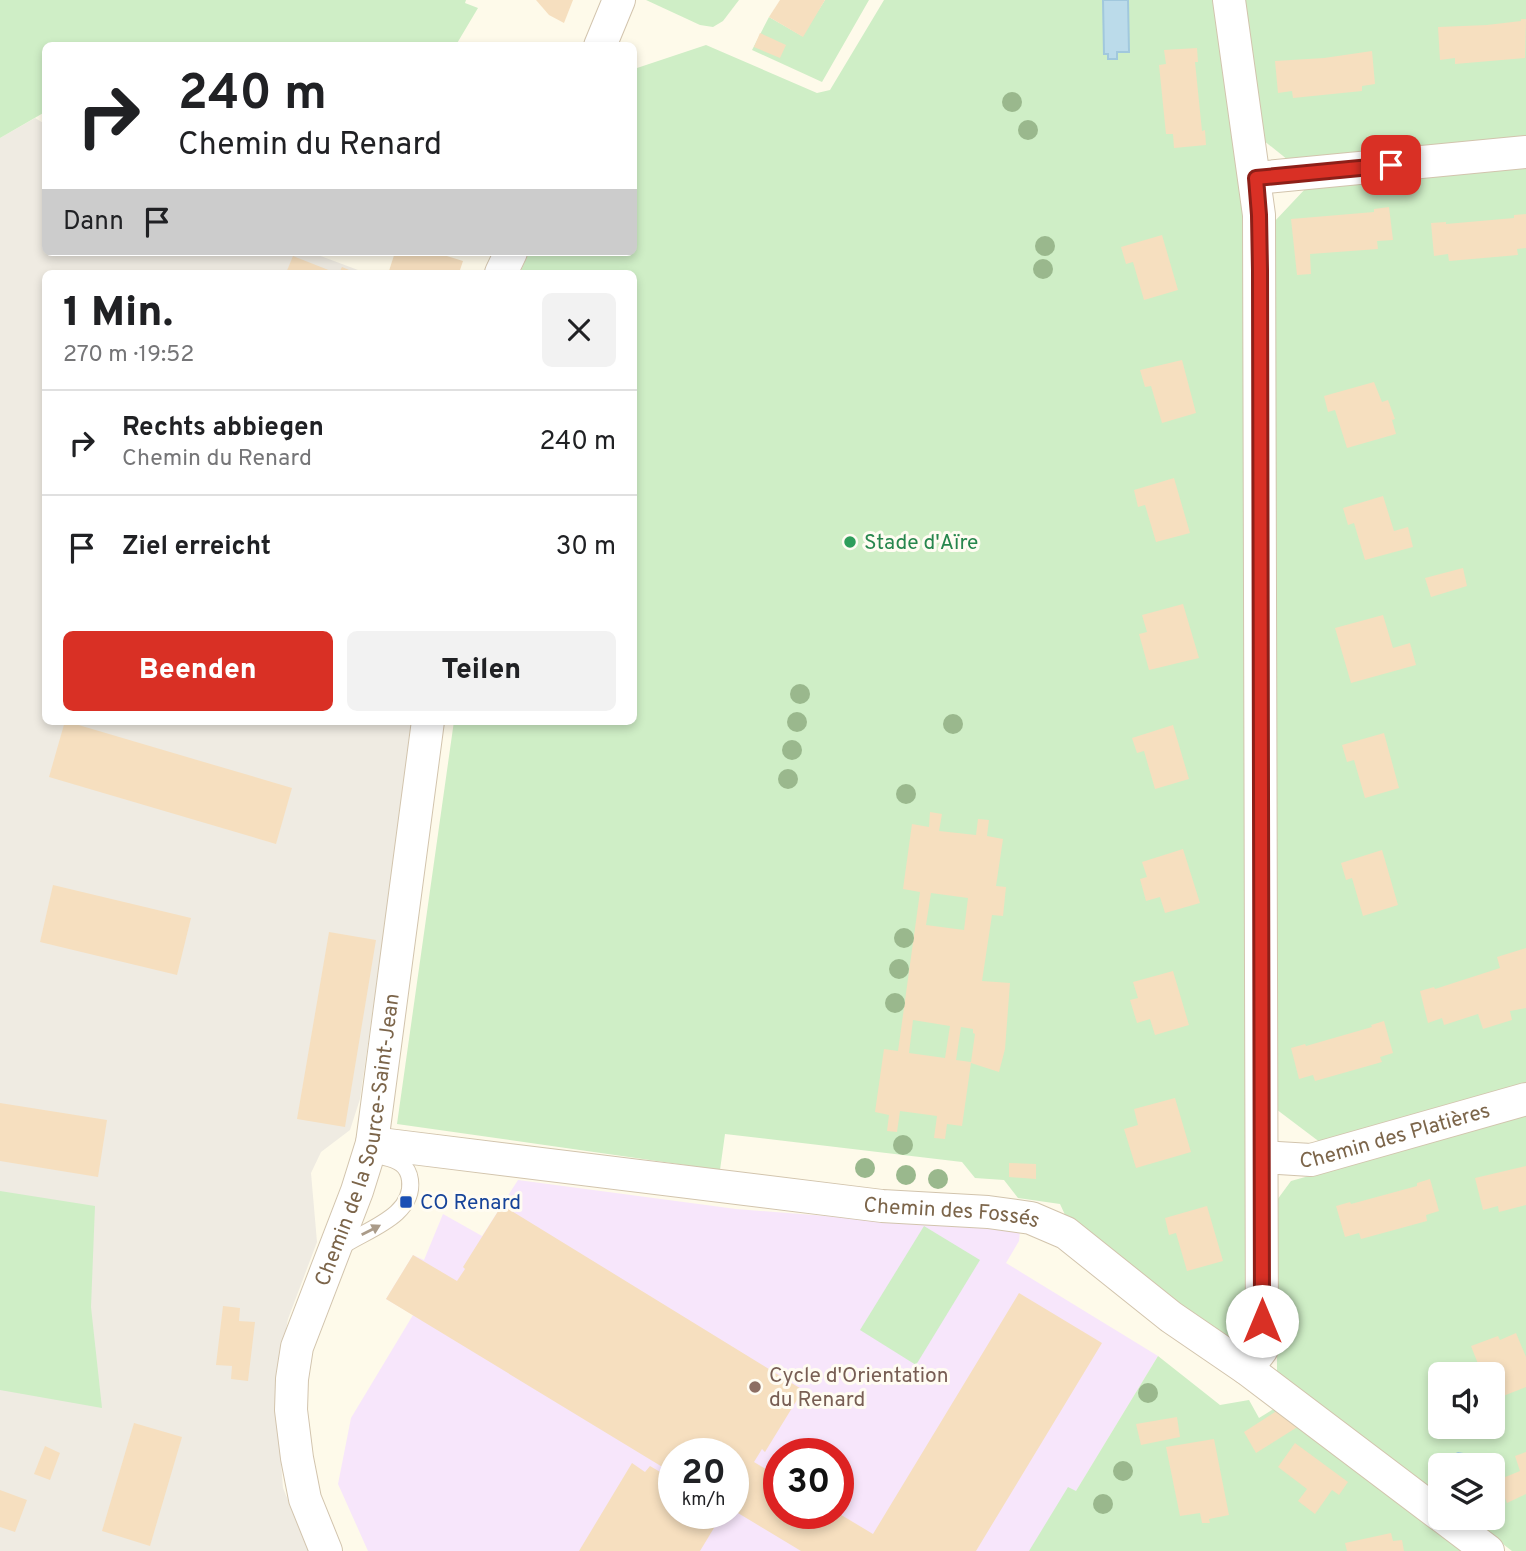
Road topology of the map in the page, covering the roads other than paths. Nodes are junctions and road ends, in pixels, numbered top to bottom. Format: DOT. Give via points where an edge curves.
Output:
graph roads {
  1 [pos="618,0"];
  2 [pos="1229,0"];
  3 [pos="602,42"];
  4 [pos="1526,152"];
  5 [pos="1256,178"];
  6 [pos="427,725"];
  7 [pos="1526,1099"];
  8 [pos="370,1150"];
  9 [pos="1262,1157"];
  10 [pos="333,1254"];
  11 [pos="1247,1369"];
  12 [pos="1428,1505"];
  13 [pos="1460,1530"];
  14 [pos="326,1551"];
  15 [pos="1488,1551"];
  1 -- 3 [label="street"];
  2 -- 5 [label="street"];
  4 -- 5 [label="street"];
  5 -- 9 [label="street"];
  6 -- 8 [label="street, Chemin de la Source-Saint-Jean"];
  7 -- 9 [label="street, Chemin des Platières" via="1311,1160"];
  8 -- 10 [label="street, Chemin de la Source-Saint-Jean"];
  10 -- 8 [label="lane, one-way" via="392,1217 411,1188 409,1172 400,1160"];
  8 -- 11 [label="street, Chemin des Fossés" via="1031,1218 1066,1233 1171,1317"];
  9 -- 11 [label="street" via="1262,1349"];
  10 -- 14 [label="street, Chemin de la Source-Saint-Jean" via="297,1347 292,1400 305,1499"];
  11 -- 12 [label="street, Chemin des Fossés"];
  13 -- 15 [label="street, Chemin des Fossés"];
}
